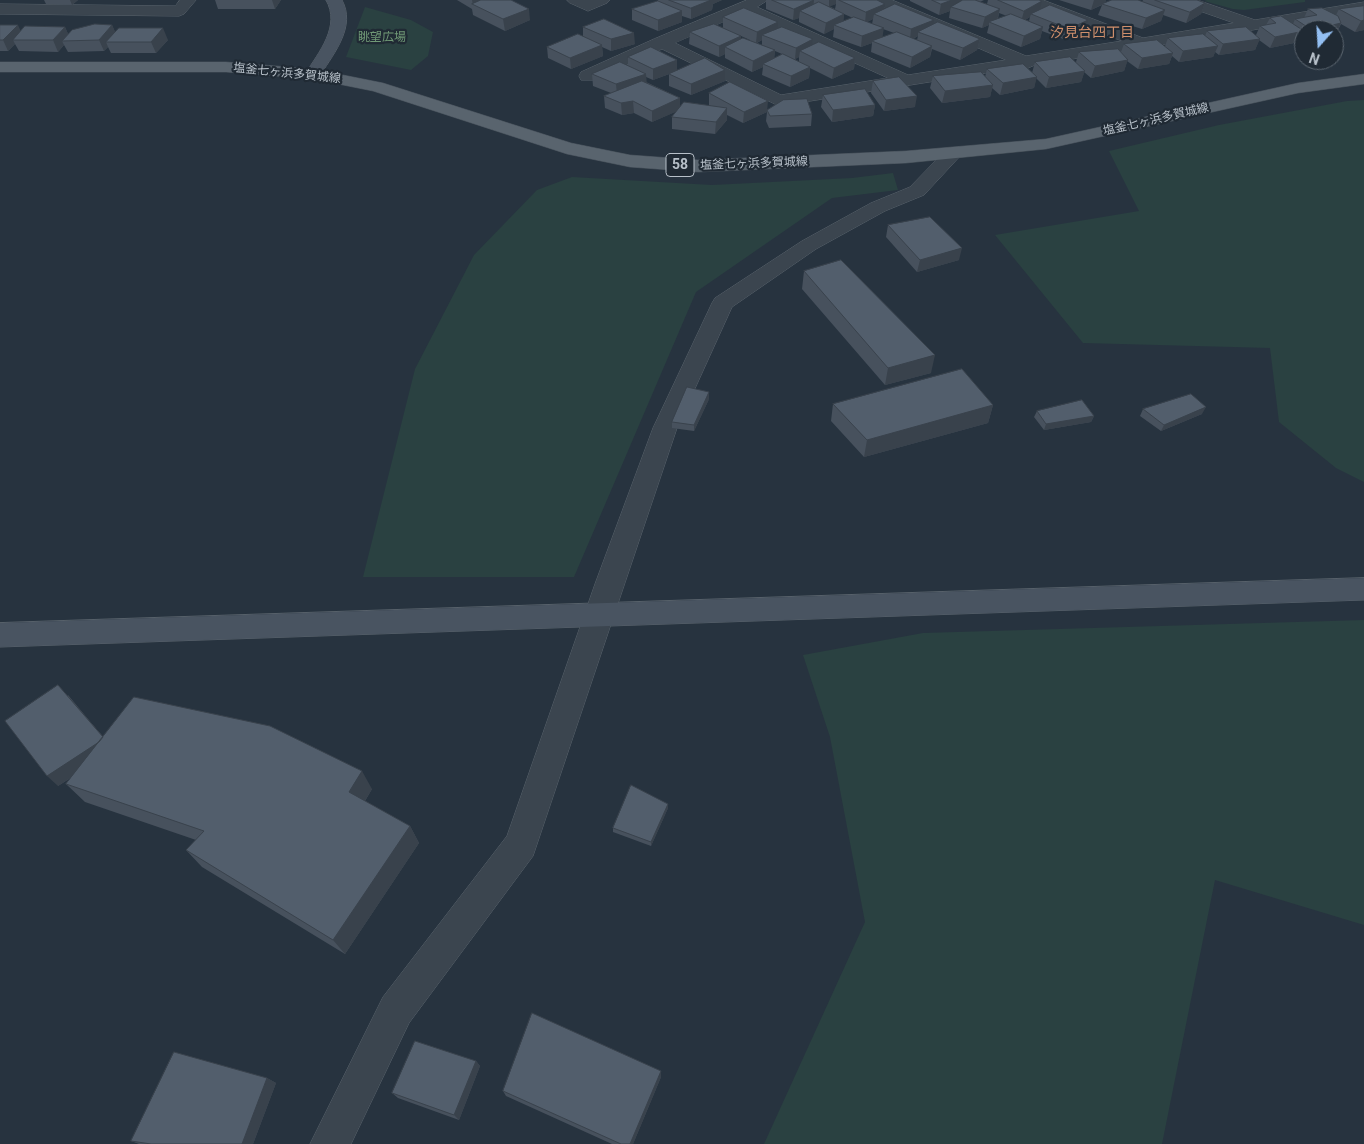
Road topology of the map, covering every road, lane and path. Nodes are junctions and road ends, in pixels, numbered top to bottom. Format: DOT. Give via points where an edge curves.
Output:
graph roads {
  1 [pos="188,0"];
  2 [pos="334,0"];
  3 [pos="575,0"];
  4 [pos="602,0"];
  5 [pos="760,0"];
  6 [pos="879,0"];
  7 [pos="1029,0"];
  8 [pos="1182,0"];
  9 [pos="1338,0"];
  10 [pos="744,7"];
  11 [pos="1363,7"];
  12 [pos="0,9"];
  13 [pos="1255,25"];
  14 [pos="660,42"];
  15 [pos="1143,44"];
  16 [pos="1028,63"];
  17 [pos="0,67"];
  18 [pos="313,74"];
  19 [pos="587,76"];
  20 [pos="1364,79"];
  21 [pos="907,82"];
  22 [pos="953,154"];
  23 [pos="1364,589"];
  24 [pos="599,614"];
  25 [pos="0,635"];
  26 [pos="330,1144"];
  1 -- 12 [label="street" via="179,11"];
  2 -- 18 [label="street" via="341,14 338,28"];
  3 -- 4 [label="street" via="588,6"];
  5 -- 10 [label="street"];
  6 -- 16 [label="street"];
  7 -- 15 [label="street"];
  8 -- 13 [label="street"];
  9 -- 11 [label="street"];
  10 -- 14 [label="street"];
  10 -- 21 [label="street"];
  11 -- 13 [label="street"];
  13 -- 15 [label="street"];
  14 -- 19 [label="street"];
  14 -- 21 [label="street" via="780,101"];
  15 -- 16 [label="street"];
  16 -- 21 [label="street"];
  17 -- 18 [label="main road, 塩釜七ヶ浜多賀城線 / 58" via="226,67"];
  18 -- 22 [label="main road, 塩釜七ヶ浜多賀城線 / 58" via="377,86 543,141 630,160 698,166 761,165"];
  20 -- 22 [label="main road, 塩釜七ヶ浜多賀城線 / 58" via="1298,88 1046,144"];
  22 -- 24 [label="street" via="917,191 878,207 809,245 723,304 665,428"];
  23 -- 24 [label="street"];
  24 -- 25 [label="street"];
  24 -- 26 [label="street" via="521,845 396,1010"];
}
